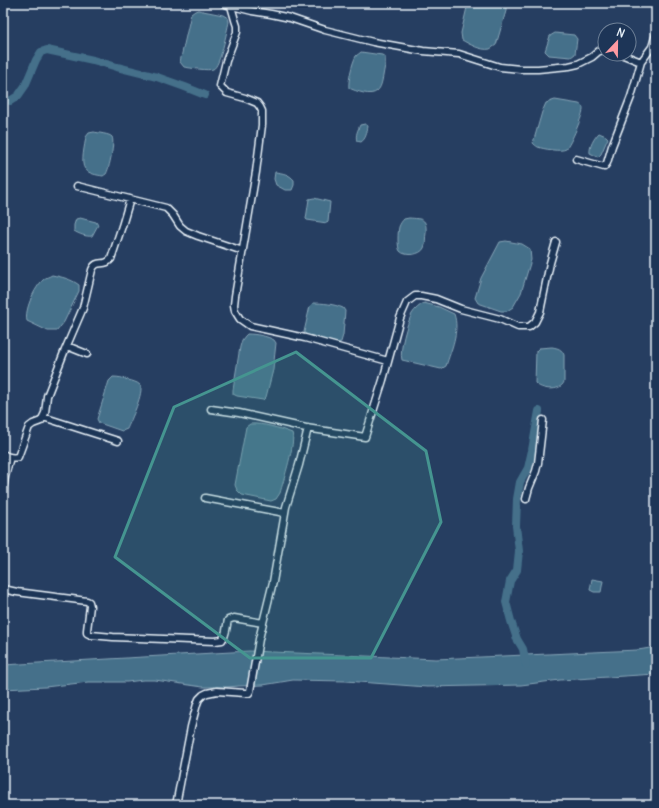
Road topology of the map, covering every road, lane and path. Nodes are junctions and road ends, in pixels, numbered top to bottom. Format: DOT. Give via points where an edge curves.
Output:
graph roads {
  1 [pos="223,3"];
  2 [pos="231,6"];
  3 [pos="656,34"];
  4 [pos="597,53"];
  5 [pos="637,60"];
  6 [pos="641,62"];
  7 [pos="576,159"];
  8 [pos="77,186"];
  9 [pos="130,199"];
  10 [pos="556,242"];
  11 [pos="244,251"];
  12 [pos="67,346"];
  13 [pos="87,354"];
  14 [pos="388,361"];
  15 [pos="212,409"];
  16 [pos="43,418"];
  17 [pos="542,420"];
  18 [pos="308,428"];
  19 [pos="118,441"];
  20 [pos="3,454"];
  21 [pos="10,457"];
  22 [pos="3,490"];
  23 [pos="205,498"];
  24 [pos="526,499"];
  25 [pos="285,514"];
  26 [pos="3,589"];
  27 [pos="263,623"];
  28 [pos="176,805"];
  1 -- 2 [label="street"];
  2 -- 4 [label="street" via="290,18 324,30 373,42 423,51 459,54 500,67 538,69 569,66 578,64"];
  2 -- 11 [label="street" via="237,32 220,86 227,93 257,103 262,111"];
  3 -- 6 [label="street" via="652,47"];
  5 -- 6 [label="street"];
  6 -- 7 [label="street" via="607,163 604,167"];
  8 -- 9 [label="street"];
  9 -- 11 [label="street" via="166,208 186,231"];
  9 -- 12 [label="street" via="111,260 97,263 93,267 83,308"];
  10 -- 14 [label="street" via="540,312 529,327 518,327 436,299 415,296 407,302 400,318"];
  11 -- 14 [label="street" via="234,305 240,318 250,326"];
  12 -- 13 [label="street"];
  12 -- 16 [label="street" via="47,396"];
  14 -- 18 [label="street" via="365,437"];
  15 -- 18 [label="street"];
  16 -- 19 [label="street"];
  16 -- 21 [label="street" via="29,427 18,457"];
  17 -- 24 [label="street" via="538,462"];
  18 -- 25 [label="street"];
  20 -- 21 [label="street"];
  21 -- 22 [label="street"];
  23 -- 25 [label="street"];
  25 -- 27 [label="street"];
  26 -- 27 [label="street" via="87,600 90,606 87,633 91,635 215,641 222,640 225,636 228,620 234,618"];
  27 -- 28 [label="street" via="249,693 223,690 203,695 199,699"];
}
